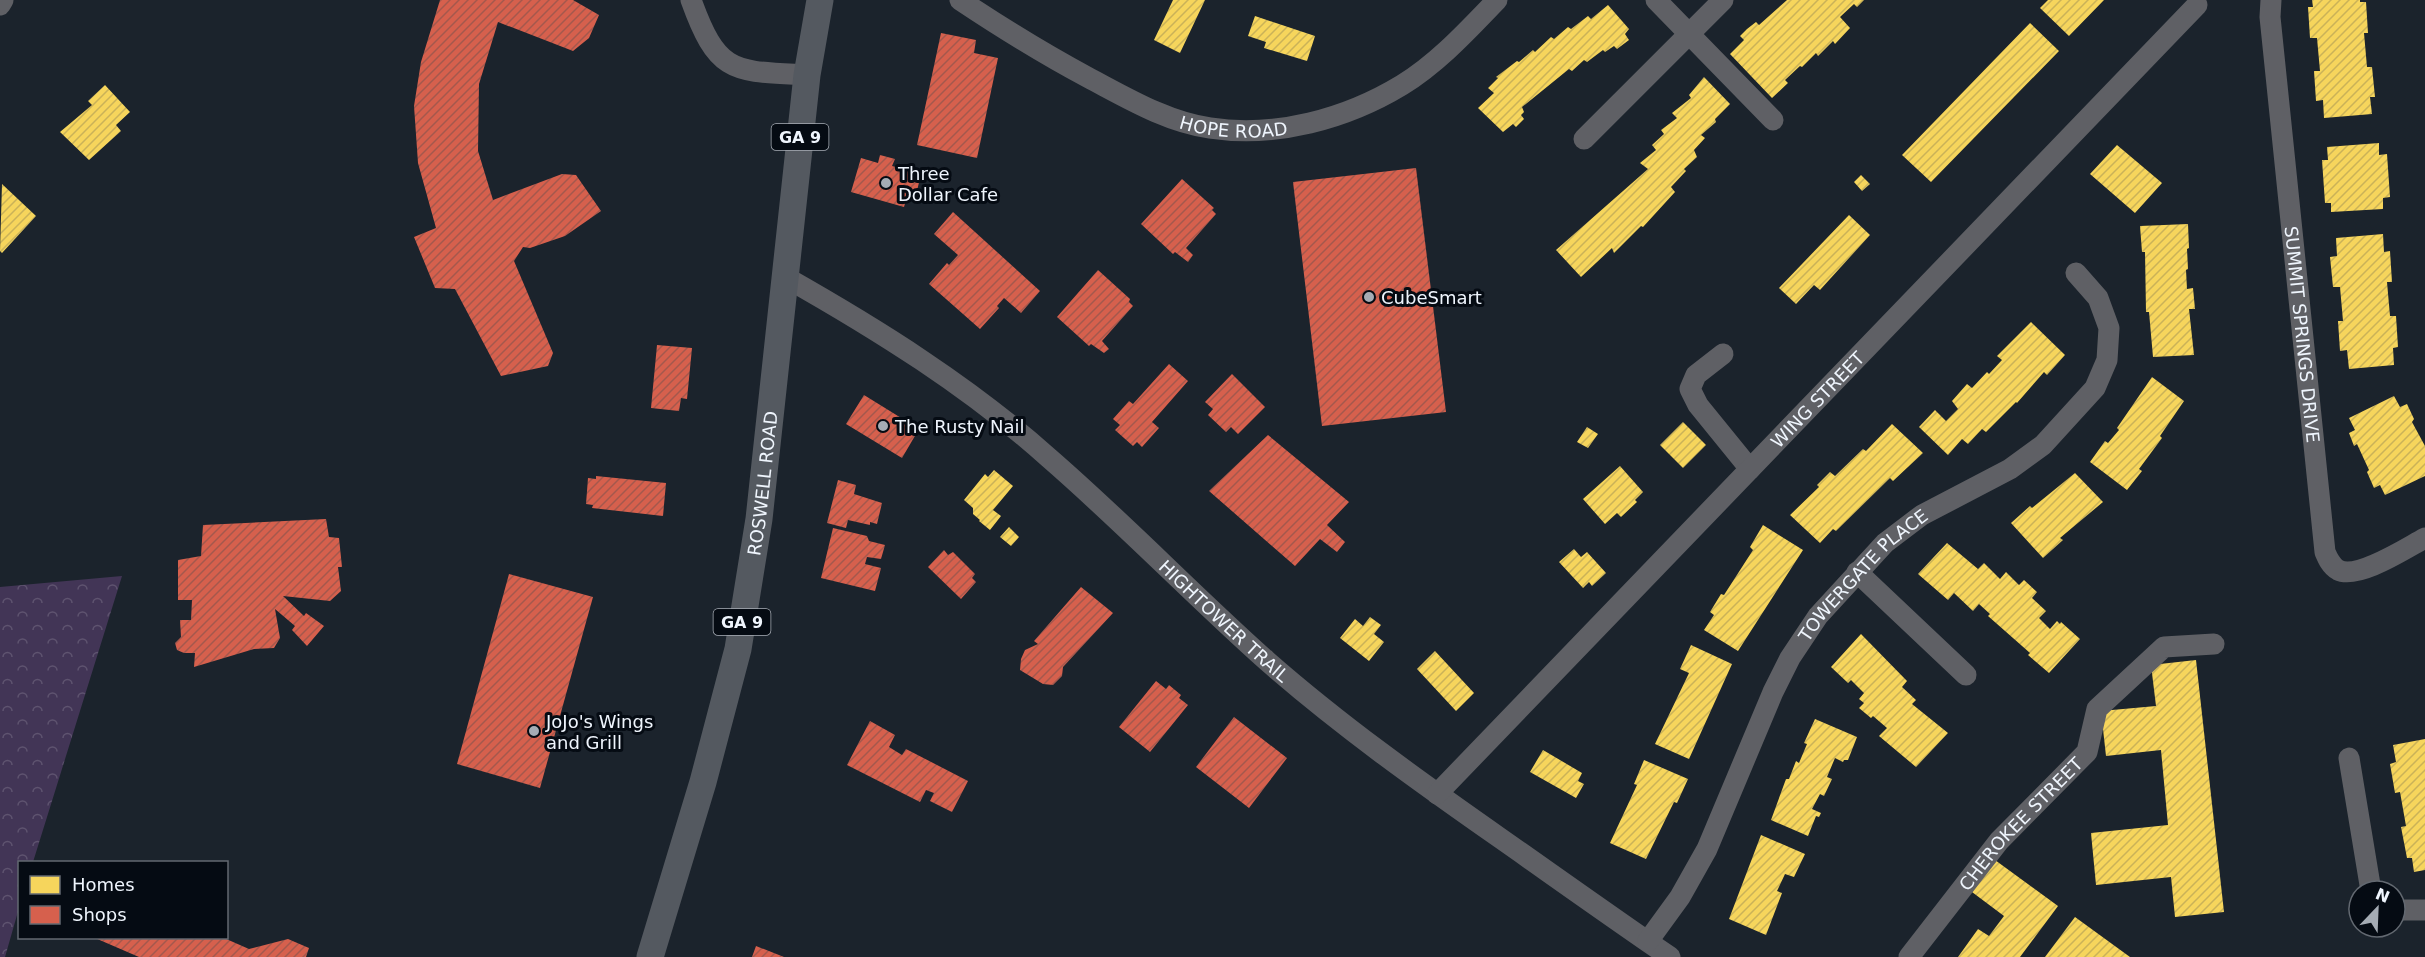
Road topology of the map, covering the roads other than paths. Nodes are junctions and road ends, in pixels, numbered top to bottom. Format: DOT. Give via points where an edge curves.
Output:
graph roads {
  1 [pos="3,0"];
  2 [pos="691,0"];
  3 [pos="820,0"];
  4 [pos="960,0"];
  5 [pos="1497,0"];
  6 [pos="1656,0"];
  7 [pos="1723,0"];
  8 [pos="2271,0"];
  9 [pos="2197,4"];
  10 [pos="0,5"];
  11 [pos="1689,34"];
  12 [pos="807,75"];
  13 [pos="1773,120"];
  14 [pos="1584,140"];
  15 [pos="2076,273"];
  16 [pos="785,277"];
  17 [pos="1723,354"];
  18 [pos="1750,469"];
  19 [pos="2425,538"];
  20 [pos="1857,572"];
  21 [pos="2214,644"];
  22 [pos="1966,675"];
  23 [pos="2349,759"];
  24 [pos="1437,794"];
  25 [pos="2369,879"];
  26 [pos="2407,910"];
  27 [pos="2425,910"];
  28 [pos="1648,942"];
  29 [pos="650,957"];
  30 [pos="1670,957"];
  31 [pos="1908,957"];
  1 -- 10 [label="street"];
  2 -- 12 [label="street" via="706,37 727,63 748,72"];
  3 -- 12 [label="main road, ROSWELL ROAD / GA 9"];
  4 -- 5 [label="street, HOPE ROAD" via="1112,92 1171,118 1244,132 1285,129 1366,104 1404,84 1452,46"];
  6 -- 11 [label="street"];
  7 -- 11 [label="street"];
  8 -- 19 [label="street, SUMMIT SPRINGS DRIVE" via="2325,552 2330,563 2349,573"];
  9 -- 18 [label="street, WING STREET"];
  11 -- 13 [label="street"];
  11 -- 14 [label="street"];
  12 -- 16 [label="main road, ROSWELL ROAD / GA 9"];
  15 -- 20 [label="street, TOWERGATE PLACE" via="2098,298 2109,328 2107,360 2095,388 2043,445 2010,469 1922,515 1885,543"];
  16 -- 24 [label="street, HIGHTOWER TRAIL" via="842,309 1003,420 1116,517 1268,661"];
  16 -- 29 [label="main road, ROSWELL ROAD / GA 9" via="759,519 738,649"];
  17 -- 18 [label="street" via="1696,375 1690,389 1698,405"];
  18 -- 24 [label="street, WING STREET"];
  20 -- 22 [label="street"];
  20 -- 28 [label="street, TOWERGATE PLACE" via="1818,616 1790,658 1707,849"];
  21 -- 31 [label="street, CHEROKEE STREET" via="2164,647 2097,709 2087,752 1999,841"];
  23 -- 25 [label="street"];
  24 -- 28 [label="street, HIGHTOWER TRAIL"];
  26 -- 27 [label="street"];
  28 -- 30 [label="street, HIGHTOWER TRAIL"];
}
